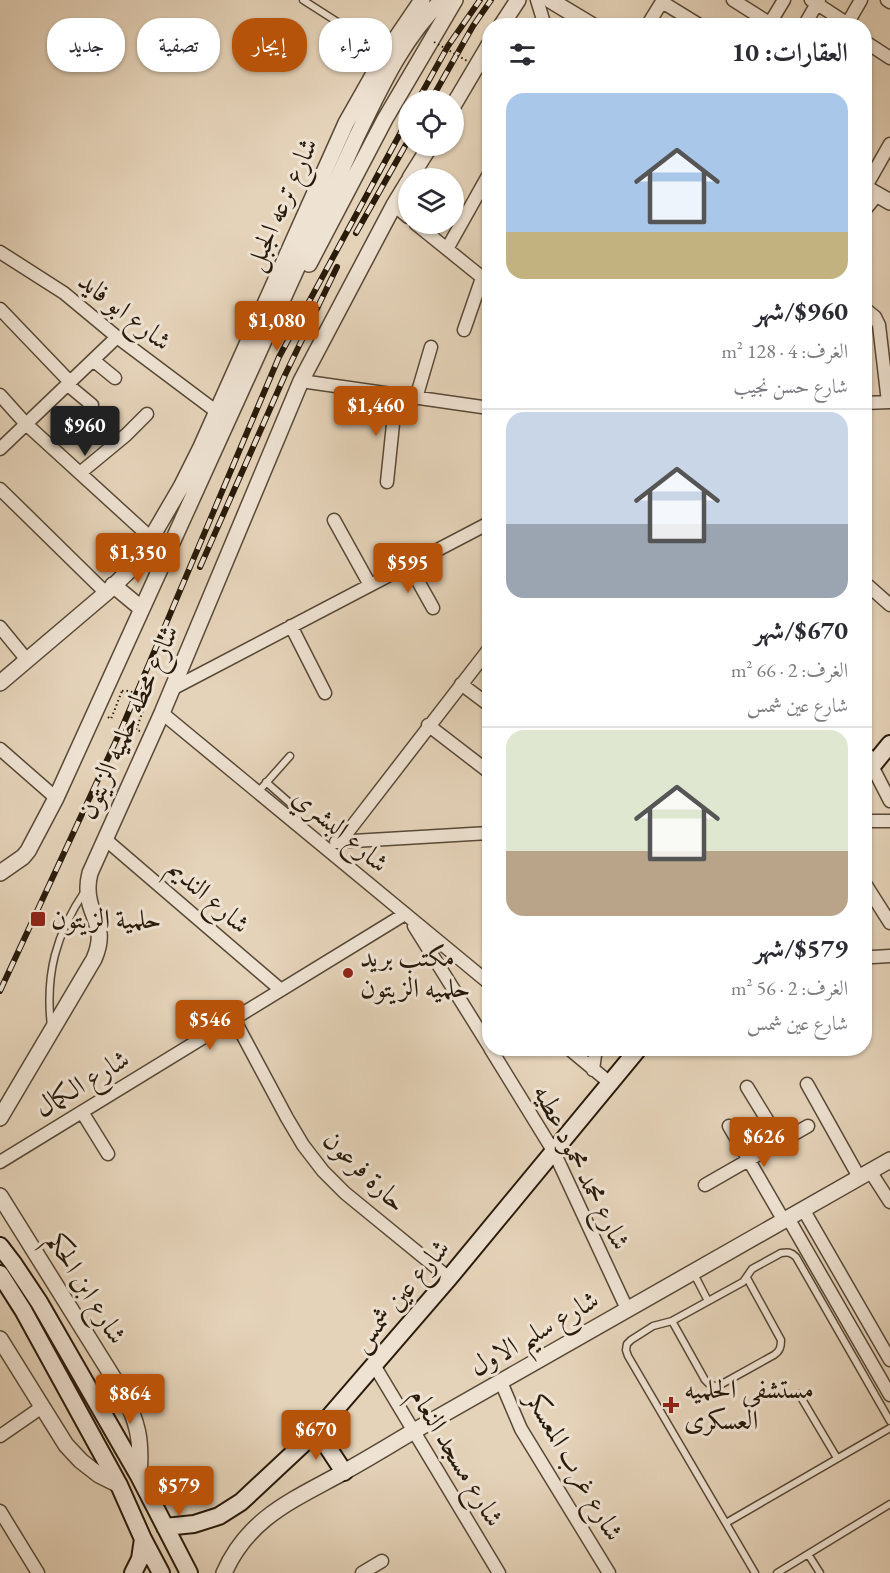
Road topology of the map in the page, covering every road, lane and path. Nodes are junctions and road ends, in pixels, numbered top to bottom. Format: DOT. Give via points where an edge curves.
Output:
graph roads {
  1 [pos="303,0"];
  2 [pos="442,0"];
  3 [pos="455,0"];
  4 [pos="518,0"];
  5 [pos="537,0"];
  6 [pos="550,0"];
  7 [pos="558,0"];
  8 [pos="733,0"];
  9 [pos="784,0"];
  10 [pos="861,0"];
  11 [pos="662,1"];
  12 [pos="815,1"];
  13 [pos="748,4"];
  14 [pos="426,6"];
  15 [pos="331,18"];
  16 [pos="506,18"];
  17 [pos="543,18"];
  18 [pos="580,18"];
  19 [pos="588,18"];
  20 [pos="652,18"];
  21 [pos="689,18"];
  22 [pos="765,18"];
  23 [pos="775,18"];
  24 [pos="808,18"];
  25 [pos="838,18"];
  26 [pos="851,18"];
  27 [pos="434,42"];
  28 [pos="392,46"];
  29 [pos="872,46"];
  30 [pos="482,57"];
  31 [pos="890,58"];
  32 [pos="467,62"];
  33 [pos="375,72"];
  34 [pos="462,90"];
  35 [pos="890,144"];
  36 [pos="482,186"];
  37 [pos="874,193"];
  38 [pos="398,198"];
  39 [pos="394,205"];
  40 [pos="398,208"];
  41 [pos="428,234"];
  42 [pos="447,249"];
  43 [pos="0,252"];
  44 [pos="482,278"];
  45 [pos="482,290"];
  46 [pos="0,309"];
  47 [pos="872,314"];
  48 [pos="464,330"];
  49 [pos="117,337"];
  50 [pos="431,347"];
  51 [pos="93,360"];
  52 [pos="115,378"];
  53 [pos="246,380"];
  54 [pos="301,381"];
  55 [pos="69,383"];
  56 [pos="0,395"];
  57 [pos="396,395"];
  58 [pos="416,398"];
  59 [pos="889,402"];
  60 [pos="872,403"];
  61 [pos="92,405"];
  62 [pos="482,407"];
  63 [pos="217,412"];
  64 [pos="147,414"];
  65 [pos="26,424"];
  66 [pos="0,449"];
  67 [pos="80,473"];
  68 [pos="387,482"];
  69 [pos="0,489"];
  70 [pos="334,520"];
  71 [pos="482,528"];
  72 [pos="151,538"];
  73 [pos="410,565"];
  74 [pos="370,585"];
  75 [pos="110,589"];
  76 [pos="872,589"];
  77 [pos="890,605"];
  78 [pos="433,608"];
  79 [pos="142,609"];
  80 [pos="291,626"];
  81 [pos="0,627"];
  82 [pos="482,657"];
  83 [pos="27,660"];
  84 [pos="0,682"];
  85 [pos="461,684"];
  86 [pos="172,689"];
  87 [pos="325,693"];
  88 [pos="482,700"];
  89 [pos="162,713"];
  90 [pos="111,719"];
  91 [pos="429,725"];
  92 [pos="136,730"];
  93 [pos="890,744"];
  94 [pos="0,749"];
  95 [pos="290,756"];
  96 [pos="872,761"];
  97 [pos="482,767"];
  98 [pos="872,769"];
  99 [pos="266,782"];
  100 [pos="257,792"];
  101 [pos="56,798"];
  102 [pos="890,801"];
  103 [pos="291,804"];
  104 [pos="872,821"];
  105 [pos="890,821"];
  106 [pos="482,832"];
  107 [pos="105,839"];
  108 [pos="340,842"];
  109 [pos="320,844"];
  110 [pos="0,873"];
  111 [pos="87,888"];
  112 [pos="872,895"];
  113 [pos="407,916"];
  114 [pos="890,923"];
  115 [pos="890,956"];
  116 [pos="872,957"];
  117 [pos="482,977"];
  118 [pos="281,990"];
  119 [pos="234,1018"];
  120 [pos="51,1030"];
  121 [pos="482,1034"];
  122 [pos="495,1056"];
  123 [pos="577,1056"];
  124 [pos="595,1056"];
  125 [pos="632,1056"];
  126 [pos="593,1070"];
  127 [pos="610,1083"];
  128 [pos="807,1083"];
  129 [pos="747,1087"];
  130 [pos="82,1112"];
  131 [pos="0,1118"];
  132 [pos="729,1126"];
  133 [pos="808,1126"];
  134 [pos="780,1141"];
  135 [pos="554,1152"];
  136 [pos="108,1154"];
  137 [pos="748,1160"];
  138 [pos="890,1160"];
  139 [pos="0,1162"];
  140 [pos="865,1174"];
  141 [pos="705,1185"];
  142 [pos="2,1202"];
  143 [pos="890,1202"];
  144 [pos="803,1209"];
  145 [pos="786,1220"];
  146 [pos="0,1246"];
  147 [pos="693,1272"];
  148 [pos="0,1274"];
  149 [pos="448,1278"];
  150 [pos="747,1278"];
  151 [pos="708,1301"];
  152 [pos="627,1309"];
  153 [pos="672,1321"];
  154 [pos="0,1339"];
  155 [pos="890,1360"];
  156 [pos="374,1365"];
  157 [pos="501,1382"];
  158 [pos="799,1394"];
  159 [pos="890,1395"];
  160 [pos="42,1407"];
  161 [pos="890,1421"];
  162 [pos="890,1428"];
  163 [pos="317,1431"];
  164 [pos="414,1431"];
  165 [pos="0,1436"];
  166 [pos="837,1458"];
  167 [pos="344,1472"];
  168 [pos="139,1476"];
  169 [pos="120,1485"];
  170 [pos="890,1504"];
  171 [pos="0,1511"];
  172 [pos="726,1523"];
  173 [pos="165,1527"];
  174 [pos="143,1539"];
  175 [pos="808,1554"];
  176 [pos="382,1561"];
  177 [pos="494,1571"];
  178 [pos="38,1573"];
  179 [pos="133,1573"];
  180 [pos="161,1573"];
  181 [pos="189,1573"];
  182 [pos="224,1573"];
  183 [pos="363,1573"];
  184 [pos="609,1573"];
  185 [pos="755,1573"];
  186 [pos="777,1573"];
  187 [pos="820,1573"];
  1 -- 15 [label="lane"];
  2 -- 14 [label="street"];
  3 -- 53 [label="street, شارع ترعه الجبل" via="385,119"];
  4 -- 16 [label="street"];
  5 -- 17 [label="street"];
  6 -- 18 [label="street"];
  7 -- 19 [label="street"];
  8 -- 13 [label="street"];
  9 -- 23 [label="street"];
  10 -- 26 [label="street"];
  11 -- 20 [label="street"];
  11 -- 21 [label="street"];
  12 -- 24 [label="street"];
  12 -- 25 [label="street"];
  13 -- 22 [label="street"];
  14 -- 28 [label="street, شارع ترعه الجبل"];
  14 -- 53 [label="street, شارع محطه حلميه الزيتون" via="356,138"];
  27 -- 32 [label="path, bridge"];
  29 -- 31 [label="street"];
  30 -- 34 [label="street"];
  33 -- 63 [label="street, شارع ترعه الجبل" via="346,123"];
  35 -- 37 [label="street"];
  36 -- 42 [label="street"];
  38 -- 39 [label="street, شارع محطه حلميه الزيتون"];
  39 -- 40 [label="street"];
  39 -- 54 [label="street, شارع محطه حلميه الزيتون"];
  41 -- 42 [label="street"];
  42 -- 44 [label="street"];
  43 -- 49 [label="street, شارع ابو فايد" via="64,293"];
  45 -- 48 [label="street"];
  46 -- 55 [label="street"];
  47 -- 59 [label="street" via="879,325"];
  49 -- 51 [label="street"];
  49 -- 63 [label="street, شارع ابو فايد"];
  50 -- 58 [label="street"];
  51 -- 52 [label="street"];
  51 -- 55 [label="street"];
  53 -- 79 [label="street, شارع محطه حلميه الزيتون"];
  54 -- 57 [label="street"];
  54 -- 86 [label="street, شارع محطه حلميه الزيتون"];
  55 -- 61 [label="street"];
  55 -- 65 [label="street"];
  56 -- 65 [label="street"];
  57 -- 58 [label="street"];
  57 -- 68 [label="street"];
  58 -- 62 [label="street"];
  59 -- 60 [label="street"];
  63 -- 72 [label="street, شارع ترعه الجبل"];
  64 -- 67 [label="street"];
  65 -- 66 [label="street"];
  65 -- 67 [label="street"];
  67 -- 72 [label="street"];
  69 -- 75 [label="street"];
  70 -- 74 [label="street"];
  71 -- 73 [label="street"];
  72 -- 75 [label="street, شارع ترعه الجبل" via="131,569"];
  73 -- 74 [label="street"];
  73 -- 78 [label="street"];
  74 -- 80 [label="street"];
  75 -- 79 [label="street"];
  75 -- 83 [label="street, شارع ترعه الجبل"];
  76 -- 77 [label="street"];
  79 -- 101 [label="street, شارع محطه حلميه الزيتون"];
  80 -- 86 [label="street"];
  80 -- 87 [label="street"];
  81 -- 83 [label="street"];
  82 -- 85 [label="street"];
  83 -- 84 [label="street, شارع ترعه الجبل"];
  85 -- 88 [label="street"];
  85 -- 91 [label="street"];
  86 -- 89 [label="street, شارع محطه حلميه الزيتون"];
  89 -- 100 [label="street, شارع البشري"];
  89 -- 107 [label="street, شارع محطه حلميه الزيتون"];
  90 -- 92 [label="path, bridge" via="122,691 127,690 146,702"];
  91 -- 97 [label="street"];
  91 -- 108 [label="street"];
  93 -- 96 [label="main road"];
  94 -- 101 [label="street"];
  95 -- 99 [label="lane"];
  98 -- 102 [label="street"];
  99 -- 100 [label="lane"];
  99 -- 103 [label="lane"];
  100 -- 109 [label="street, شارع البشري"];
  101 -- 110 [label="street, شارع محطه حلميه الزيتون" via="28,851"];
  104 -- 105 [label="street"];
  106 -- 108 [label="street"];
  107 -- 111 [label="street, شارع محطه حلميه الزيتون"];
  107 -- 118 [label="street, شارع النديم"];
  108 -- 109 [label="street"];
  109 -- 113 [label="street, شارع البشري"];
  111 -- 120 [label="lane" via="62,931 54,955 49,988"];
  111 -- 120 [label="street" via="100,947"];
  112 -- 114 [label="street"];
  113 -- 117 [label="street, شارع البشري"];
  113 -- 118 [label="street, شارع الكمال"];
  113 -- 121 [label="street, شارع محمد محمود عطيه"];
  115 -- 116 [label="street"];
  118 -- 119 [label="street, شارع الكمال"];
  119 -- 130 [label="street, شارع الكمال"];
  119 -- 149 [label="street, حارة فرعون" via="303,1145 323,1171"];
  120 -- 131 [label="street"];
  122 -- 135 [label="street, شارع محمد محمود عطيه"];
  123 -- 126 [label="street"];
  124 -- 126 [label="street"];
  125 -- 127 [label="main road, شارع عين شمس"];
  126 -- 127 [label="street"];
  127 -- 135 [label="main road, شارع عين شمس"];
  128 -- 140 [label="street"];
  129 -- 134 [label="street"];
  130 -- 136 [label="street"];
  130 -- 139 [label="street, شارع الكمال"];
  132 -- 137 [label="street"];
  133 -- 134 [label="street"];
  134 -- 137 [label="street"];
  135 -- 149 [label="main road, شارع عين شمس"];
  135 -- 152 [label="street, شارع محمد محمود عطيه"];
  137 -- 141 [label="street"];
  137 -- 145 [label="street"];
  138 -- 140 [label="street, شارع سليم الاول"];
  140 -- 143 [label="street"];
  140 -- 144 [label="street, شارع سليم الاول"];
  142 -- 168 [label="street, شارع ابن الحكم" via="132,1410 141,1454"];
  144 -- 145 [label="street, شارع سليم الاول"];
  144 -- 155 [label="street"];
  145 -- 147 [label="street, شارع سليم الاول"];
  145 -- 159 [label="street"];
  146 -- 168 [label="main road" via="39,1302"];
  147 -- 151 [label="lane"];
  147 -- 152 [label="street, شارع سليم الاول"];
  148 -- 169 [label="main road"];
  149 -- 156 [label="main road, شارع عين شمس"];
  150 -- 151 [label="lane"];
  150 -- 153 [label="lane" via="781,1346 779,1351 720,1385 705,1380"];
  150 -- 161 [label="lane" via="752,1269 781,1253 792,1253"];
  151 -- 153 [label="lane"];
  152 -- 157 [label="street, شارع سليم الاول"];
  153 -- 172 [label="lane" via="648,1329 631,1340 626,1350"];
  154 -- 160 [label="street"];
  156 -- 163 [label="main road, شارع عين شمس"];
  156 -- 164 [label="street, شارع مسجد النعام"];
  157 -- 164 [label="street, شارع سليم الاول"];
  157 -- 184 [label="street, شارع غرب المعسكر" via="520,1429"];
  158 -- 166 [label="lane"];
  160 -- 165 [label="street"];
  160 -- 169 [label="street" via="81,1461"];
  162 -- 166 [label="lane"];
  163 -- 167 [label="main road"];
  163 -- 173 [label="main road, شارع عين شمس" via="241,1502 219,1516"];
  164 -- 167 [label="street, شارع سليم الاول"];
  164 -- 177 [label="street, شارع مسجد النعام"];
  166 -- 172 [label="lane"];
  167 -- 182 [label="street, شارع سليم الاول" via="264,1519 237,1549"];
  168 -- 173 [label="main road, شارع ابن الحكم"];
  169 -- 174 [label="main road"];
  170 -- 175 [label="lane"];
  171 -- 178 [label="street"];
  172 -- 185 [label="lane"];
  173 -- 181 [label="main road, شارع ابن الحكم"];
  174 -- 179 [label="main road"];
  174 -- 180 [label="main road"];
  175 -- 186 [label="lane"];
  175 -- 187 [label="lane"];
  176 -- 183 [label="street"];
}
